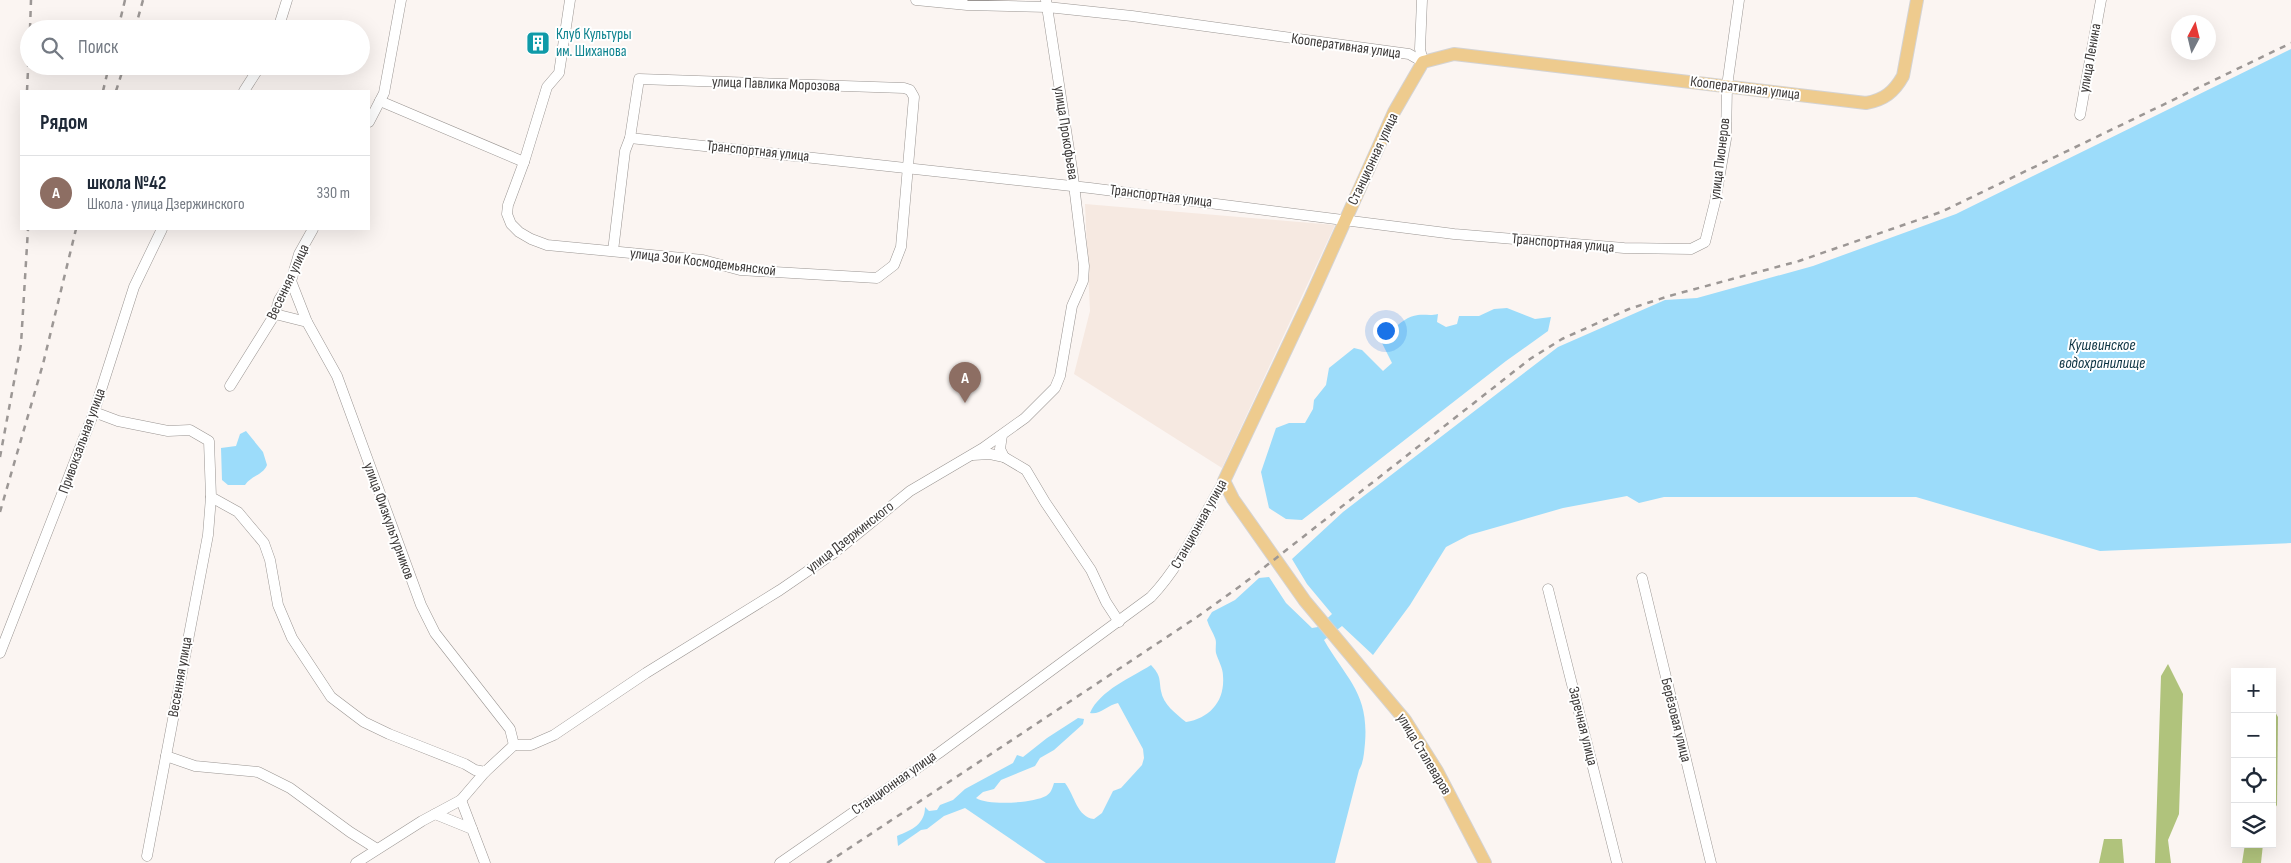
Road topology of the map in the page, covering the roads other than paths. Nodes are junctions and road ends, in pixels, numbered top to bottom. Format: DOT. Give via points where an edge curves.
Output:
graph roads {
  1 [pos="287,0"];
  2 [pos="401,0"];
  3 [pos="570,0"];
  4 [pos="916,0"];
  5 [pos="1422,0"];
  6 [pos="1739,0"];
  7 [pos="1917,0"];
  8 [pos="2101,0"];
  9 [pos="1047,4"];
  10 [pos="281,20"];
  11 [pos="1423,62"];
  12 [pos="254,75"];
  13 [pos="1728,86"];
  14 [pos="245,90"];
  15 [pos="912,93"];
  16 [pos="380,101"];
  17 [pos="2080,115"];
  18 [pos="370,120"];
  19 [pos="630,138"];
  20 [pos="524,162"];
  21 [pos="908,168"];
  22 [pos="1074,186"];
  23 [pos="1344,220"];
  24 [pos="162,230"];
  25 [pos="312,230"];
  26 [pos="1691,249"];
  27 [pos="613,251"];
  28 [pos="1084,266"];
  29 [pos="291,281"];
  30 [pos="275,314"];
  31 [pos="307,322"];
  32 [pos="230,386"];
  33 [pos="94,412"];
  34 [pos="1002,434"];
  35 [pos="972,455"];
  36 [pos="1004,457"];
  37 [pos="1224,481"];
  38 [pos="211,498"];
  39 [pos="1642,578"];
  40 [pos="1548,589"];
  41 [pos="1118,622"];
  42 [pos="0,653"];
  43 [pos="514,745"];
  44 [pos="166,756"];
  45 [pos="480,771"];
  46 [pos="461,800"];
  47 [pos="435,814"];
  48 [pos="472,829"];
  49 [pos="378,849"];
  50 [pos="147,856"];
  51 [pos="1479,857"];
  52 [pos="356,863"];
  53 [pos="485,863"];
  54 [pos="780,863"];
  55 [pos="1485,863"];
  56 [pos="1617,863"];
  57 [pos="1711,863"];
  1 -- 10 [label="street"];
  2 -- 16 [label="street"];
  3 -- 20 [label="street" via="559,73 547,87"];
  4 -- 9 [label="street, Кооперативная улица" via="967,5"];
  5 -- 11 [label="street" via="1420,48"];
  6 -- 13 [label="street, улица Пионеров"];
  7 -- 13 [label="main road, Кооперативная улица" via="1903,76 1890,94 1880,100 1866,103"];
  8 -- 17 [label="street, улица Ленина"];
  9 -- 11 [label="street, Кооперативная улица" via="1409,54"];
  9 -- 22 [label="street, улица Прокофьева"];
  11 -- 13 [label="main road, Кооперативная улица" via="1454,54"];
  11 -- 23 [label="main road, Станционная улица" via="1394,112"];
  12 -- 14 [label="street"];
  13 -- 26 [label="street, улица Пионеров" via="1726,139 1715,202 1705,242"];
  15 -- 19 [label="street, улица Павлика Морозова" via="904,88 639,79"];
  15 -- 21 [label="street, улица Зои Космодемьянской" via="914,106"];
  16 -- 18 [label="street"];
  16 -- 20 [label="street"];
  19 -- 21 [label="street, Транспортная улица"];
  19 -- 27 [label="street" via="625,150"];
  20 -- 27 [label="street, улица Зои Космодемьянской" via="508,205 511,224 530,239 564,248"];
  21 -- 22 [label="street, Транспортная улица"];
  21 -- 27 [label="street, улица Зои Космодемьянской" via="901,247 894,265 877,278 740,270 702,260"];
  22 -- 23 [label="street, Транспортная улица"];
  22 -- 28 [label="street, улица Прокофьева"];
  23 -- 26 [label="street, Транспортная улица" via="1454,234 1596,246"];
  23 -- 37 [label="main road, Станционная улица"];
  24 -- 33 [label="street, Привокзальная улица" via="134,287"];
  25 -- 29 [label="street, Весенняя улица" via="299,254"];
  28 -- 34 [label="street, улица Дзержинского" via="1055,388 1025,418"];
  29 -- 30 [label="street, Весенняя улица" via="279,300"];
  29 -- 31 [label="street, улица Физкультурников"];
  30 -- 31 [label="street"];
  30 -- 32 [label="street, Весенняя улица"];
  31 -- 43 [label="street, улица Физкультурников" via="337,376 421,605 435,633 510,729"];
  33 -- 38 [label="street" via="168,432 190,430 209,441"];
  33 -- 42 [label="street, Привокзальная улица"];
  34 -- 35 [label="street, улица Дзержинского"];
  34 -- 36 [label="street" via="1000,449"];
  35 -- 36 [label="street"];
  35 -- 43 [label="street, улица Дзержинского" via="910,491 834,553 780,590 646,673 554,735 531,745"];
  36 -- 41 [label="street" via="1026,470 1091,570"];
  37 -- 41 [label="street, Станционная улица" via="1173,572 1151,597"];
  37 -- 51 [label="main road, улица Сталеваров" via="1306,601 1390,700 1416,736"];
  38 -- 44 [label="street, Весенняя улица" via="208,535"];
  38 -- 45 [label="street" via="238,512 264,543 278,605 292,638 331,697 364,722"];
  39 -- 57 [label="street, Берёзовая улица"];
  40 -- 56 [label="street, Заречная улица"];
  41 -- 54 [label="street, Станционная улица"];
  43 -- 45 [label="street"];
  44 -- 49 [label="street" via="195,766 258,772 290,788"];
  44 -- 50 [label="street, Весенняя улица"];
  45 -- 46 [label="street" via="477,783"];
  46 -- 47 [label="street"];
  46 -- 48 [label="street"];
  47 -- 48 [label="street"];
  47 -- 49 [label="street"];
  48 -- 53 [label="street"];
  49 -- 52 [label="street"];
  51 -- 55 [label="main road, улица Сталеваров"];
}
